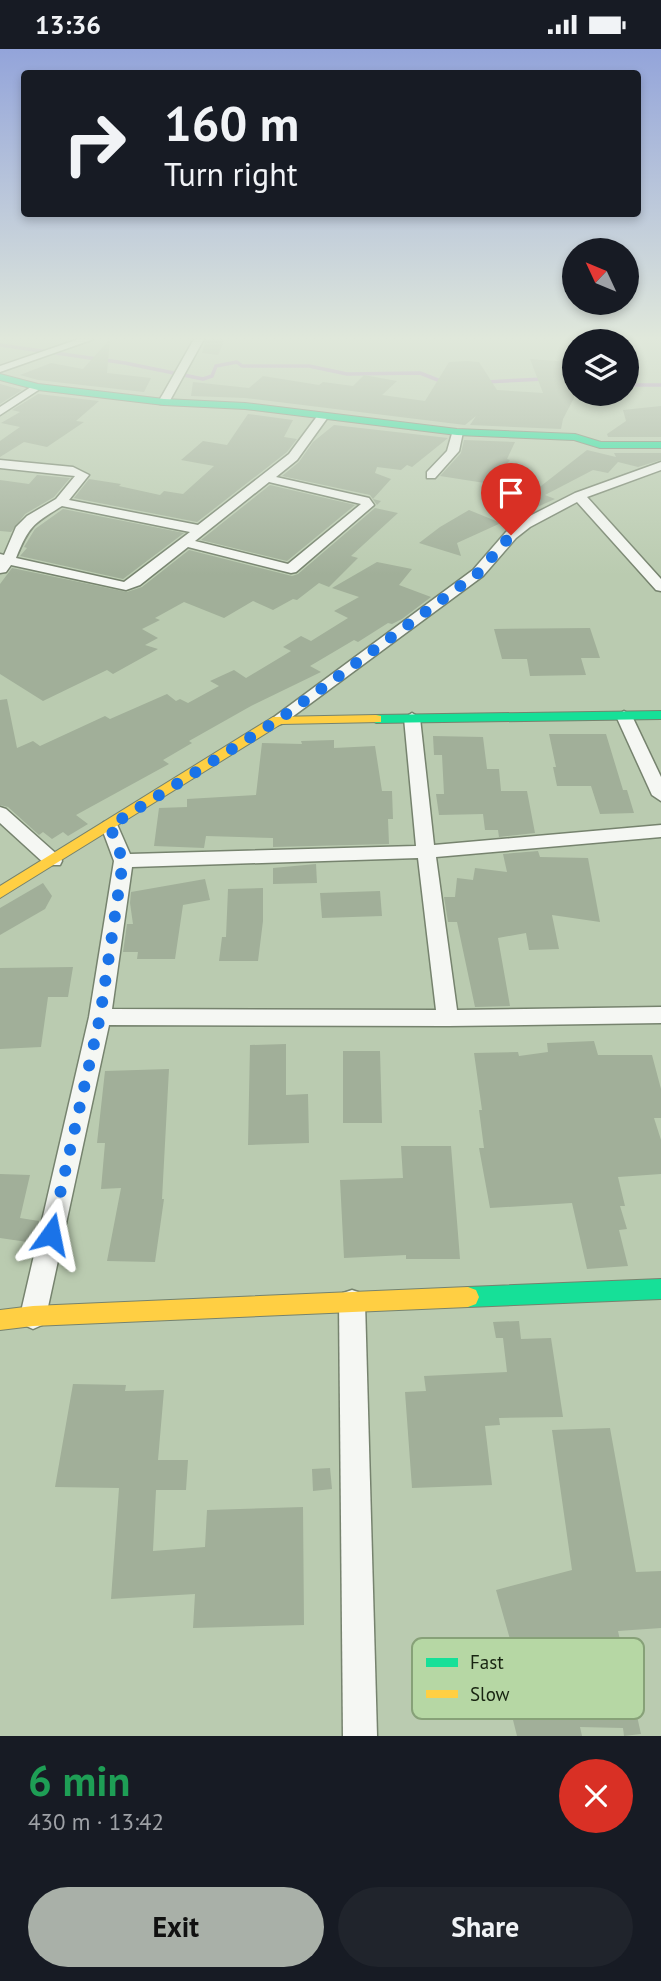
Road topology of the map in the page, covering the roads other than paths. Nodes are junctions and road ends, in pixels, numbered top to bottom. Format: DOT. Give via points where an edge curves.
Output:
graph roads {
  1 [pos="322,417"];
  2 [pos="329,418"];
  3 [pos="457,432"];
  4 [pos="661,445"];
  5 [pos="0,464"];
  6 [pos="661,466"];
  7 [pos="431,475"];
  8 [pos="266,478"];
  9 [pos="579,496"];
  10 [pos="60,502"];
  11 [pos="201,530"];
  12 [pos="184,542"];
  13 [pos="3,562"];
  14 [pos="661,587"];
  15 [pos="661,715"];
  16 [pos="625,716"];
  17 [pos="412,718"];
  18 [pos="278,720"];
  19 [pos="661,795"];
  20 [pos="0,813"];
  21 [pos="110,826"];
  22 [pos="661,831"];
  23 [pos="426,852"];
  24 [pos="53,861"];
  25 [pos="123,861"];
  26 [pos="0,893"];
  27 [pos="661,1014"];
  28 [pos="100,1017"];
  29 [pos="448,1018"];
  30 [pos="661,1289"];
  31 [pos="352,1302"];
  32 [pos="33,1316"];
  33 [pos="0,1319"];
  34 [pos="360,1736"];
  1 -- 8 [label="street" via="293,457"];
  2 -- 3 [label="street"];
  3 -- 4 [label="street" via="575,437 600,445"];
  3 -- 7 [label="street" via="455,450"];
  5 -- 10 [label="street" via="80,472 83,475"];
  6 -- 9 [label="street"];
  8 -- 11 [label="street"];
  8 -- 12 [label="street" via="368,505 291,569"];
  9 -- 14 [label="street"];
  9 -- 18 [label="street" via="525,524 478,573"];
  10 -- 11 [label="street"];
  10 -- 13 [label="street" via="21,530"];
  11 -- 12 [label="street"];
  12 -- 13 [label="street" via="126,586"];
  15 -- 16 [label="street"];
  16 -- 17 [label="street"];
  16 -- 19 [label="street"];
  17 -- 18 [label="street"];
  17 -- 23 [label="street"];
  18 -- 21 [label="street"];
  20 -- 24 [label="street"];
  21 -- 24 [label="street"];
  21 -- 25 [label="street"];
  22 -- 23 [label="street"];
  23 -- 25 [label="street"];
  23 -- 29 [label="street"];
  24 -- 26 [label="street"];
  25 -- 28 [label="street"];
  27 -- 29 [label="street"];
  28 -- 29 [label="street"];
  28 -- 32 [label="street"];
  30 -- 31 [label="street"];
  31 -- 32 [label="street"];
  31 -- 34 [label="street"];
  32 -- 33 [label="street"];
}
